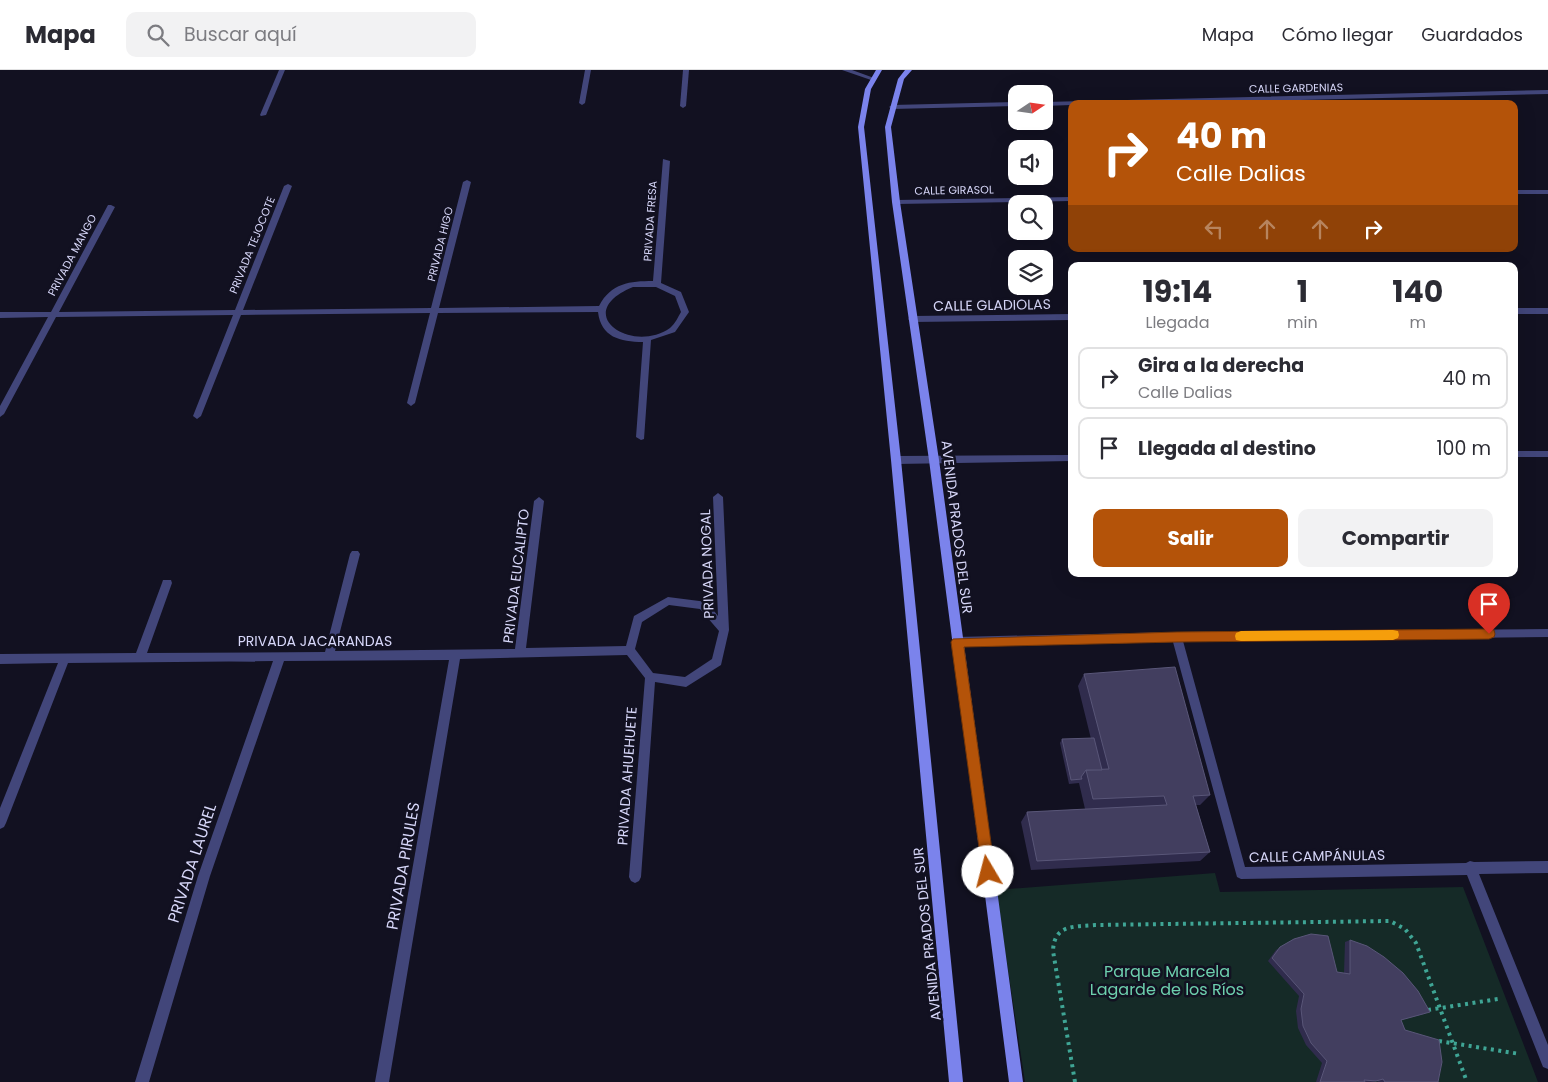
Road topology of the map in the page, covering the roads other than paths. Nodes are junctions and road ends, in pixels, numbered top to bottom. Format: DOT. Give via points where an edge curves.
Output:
graph roads {
  1 [pos="282,70"];
  2 [pos="588,70"];
  3 [pos="686,70"];
  4 [pos="845,70"];
  5 [pos="879,70"];
  6 [pos="909,70"];
  7 [pos="872,78"];
  8 [pos="1548,92"];
  9 [pos="1212,100"];
  10 [pos="582,103"];
  11 [pos="1068,103"];
  12 [pos="1008,104"];
  13 [pos="1053,104"];
  14 [pos="683,106"];
  15 [pos="892,107"];
  16 [pos="263,115"];
  17 [pos="666,161"];
  18 [pos="467,182"];
  19 [pos="288,186"];
  20 [pos="1518,192"];
  21 [pos="1548,192"];
  22 [pos="1068,200"];
  23 [pos="896,202"];
  24 [pos="111,207"];
  25 [pos="657,284"];
  26 [pos="601,309"];
  27 [pos="434,310"];
  28 [pos="1548,311"];
  29 [pos="238,312"];
  30 [pos="1518,312"];
  31 [pos="0,315"];
  32 [pos="53,315"];
  33 [pos="1068,317"];
  34 [pos="912,319"];
  35 [pos="647,340"];
  36 [pos="411,403"];
  37 [pos="0,414"];
  38 [pos="197,416"];
  39 [pos="641,438"];
  40 [pos="1518,454"];
  41 [pos="1548,454"];
  42 [pos="1068,458"];
  43 [pos="896,460"];
  44 [pos="934,460"];
  45 [pos="718,497"];
  46 [pos="539,502"];
  47 [pos="355,554"];
  48 [pos="167,582"];
  49 [pos="724,630"];
  50 [pos="1548,633"];
  51 [pos="1177,637"];
  52 [pos="957,642"];
  53 [pos="630,650"];
  54 [pos="520,654"];
  55 [pos="455,655"];
  56 [pos="280,656"];
  57 [pos="329,656"];
  58 [pos="65,658"];
  59 [pos="140,658"];
  60 [pos="0,659"];
  61 [pos="650,677"];
  62 [pos="0,823"];
  63 [pos="1470,867"];
  64 [pos="1548,867"];
  65 [pos="634,877"];
  66 [pos="1548,1062"];
  67 [pos="142,1082"];
  68 [pos="382,1082"];
  69 [pos="956,1082"];
  70 [pos="1016,1082"];
  1 -- 16 [label="street"];
  2 -- 10 [label="street"];
  3 -- 14 [label="street"];
  4 -- 7 [label="street"];
  5 -- 7 [label="main road, AVENIDA PRADOS DEL SUR"];
  6 -- 15 [label="main road, AVENIDA PRADOS DEL SUR" via="901,79"];
  7 -- 43 [label="main road, AVENIDA PRADOS DEL SUR" via="861,127"];
  8 -- 9 [label="street, CALLE GARDENIAS"];
  11 -- 13 [label="street, CALLE GARDENIAS"];
  12 -- 15 [label="street"];
  15 -- 23 [label="main road, AVENIDA PRADOS DEL SUR" via="888,127"];
  17 -- 25 [label="street, PRIVADA FRESA"];
  18 -- 27 [label="street, PRIVADA HIGO"];
  19 -- 29 [label="street, PRIVADA TEJOCOTE"];
  20 -- 21 [label="street"];
  22 -- 23 [label="street, CALLE GIRASOL"];
  23 -- 34 [label="main road, AVENIDA PRADOS DEL SUR"];
  24 -- 32 [label="street, PRIVADA MANGO"];
  25 -- 26 [label="street" via="632,284 612,294"];
  25 -- 35 [label="street" via="678,294 685,312 673,330"];
  26 -- 27 [label="street"];
  26 -- 35 [label="street" via="602,322 612,332 628,339"];
  27 -- 29 [label="street"];
  27 -- 36 [label="street, PRIVADA HIGO"];
  28 -- 30 [label="street"];
  29 -- 32 [label="street"];
  29 -- 38 [label="street, PRIVADA TEJOCOTE"];
  31 -- 32 [label="street"];
  32 -- 37 [label="street, PRIVADA MANGO"];
  33 -- 34 [label="street, CALLE GLADIOLAS"];
  34 -- 44 [label="main road, AVENIDA PRADOS DEL SUR"];
  35 -- 39 [label="street"];
  40 -- 41 [label="street"];
  42 -- 44 [label="street"];
  43 -- 44 [label="street"];
  43 -- 69 [label="main road, AVENIDA PRADOS DEL SUR"];
  44 -- 52 [label="main road, AVENIDA PRADOS DEL SUR"];
  45 -- 49 [label="street, PRIVADA NOGAL"];
  46 -- 54 [label="street, PRIVADA EUCALIPTO"];
  47 -- 57 [label="street"];
  48 -- 59 [label="street"];
  49 -- 53 [label="street" via="703,605 668,601 638,619"];
  49 -- 61 [label="street" via="717,662 686,682"];
  50 -- 51 [label="street"];
  51 -- 52 [label="street"];
  51 -- 63 [label="street, CALLE CAMPÁNULAS" via="1242,872"];
  52 -- 70 [label="main road, AVENIDA PRADOS DEL SUR"];
  53 -- 54 [label="street, PRIVADA JACARANDAS"];
  53 -- 61 [label="street"];
  54 -- 55 [label="street, PRIVADA JACARANDAS"];
  55 -- 57 [label="street, PRIVADA JACARANDAS"];
  55 -- 68 [label="street, PRIVADA PIRULES"];
  56 -- 57 [label="street, PRIVADA JACARANDAS"];
  56 -- 59 [label="street, PRIVADA JACARANDAS"];
  56 -- 67 [label="street, PRIVADA LAUREL" via="204,876"];
  58 -- 59 [label="street, PRIVADA JACARANDAS"];
  58 -- 60 [label="street, PRIVADA JACARANDAS"];
  58 -- 62 [label="street"];
  61 -- 65 [label="street, PRIVADA AHUEHUETE"];
  63 -- 64 [label="street, CALLE CAMPÁNULAS"];
  63 -- 66 [label="street"];
}
